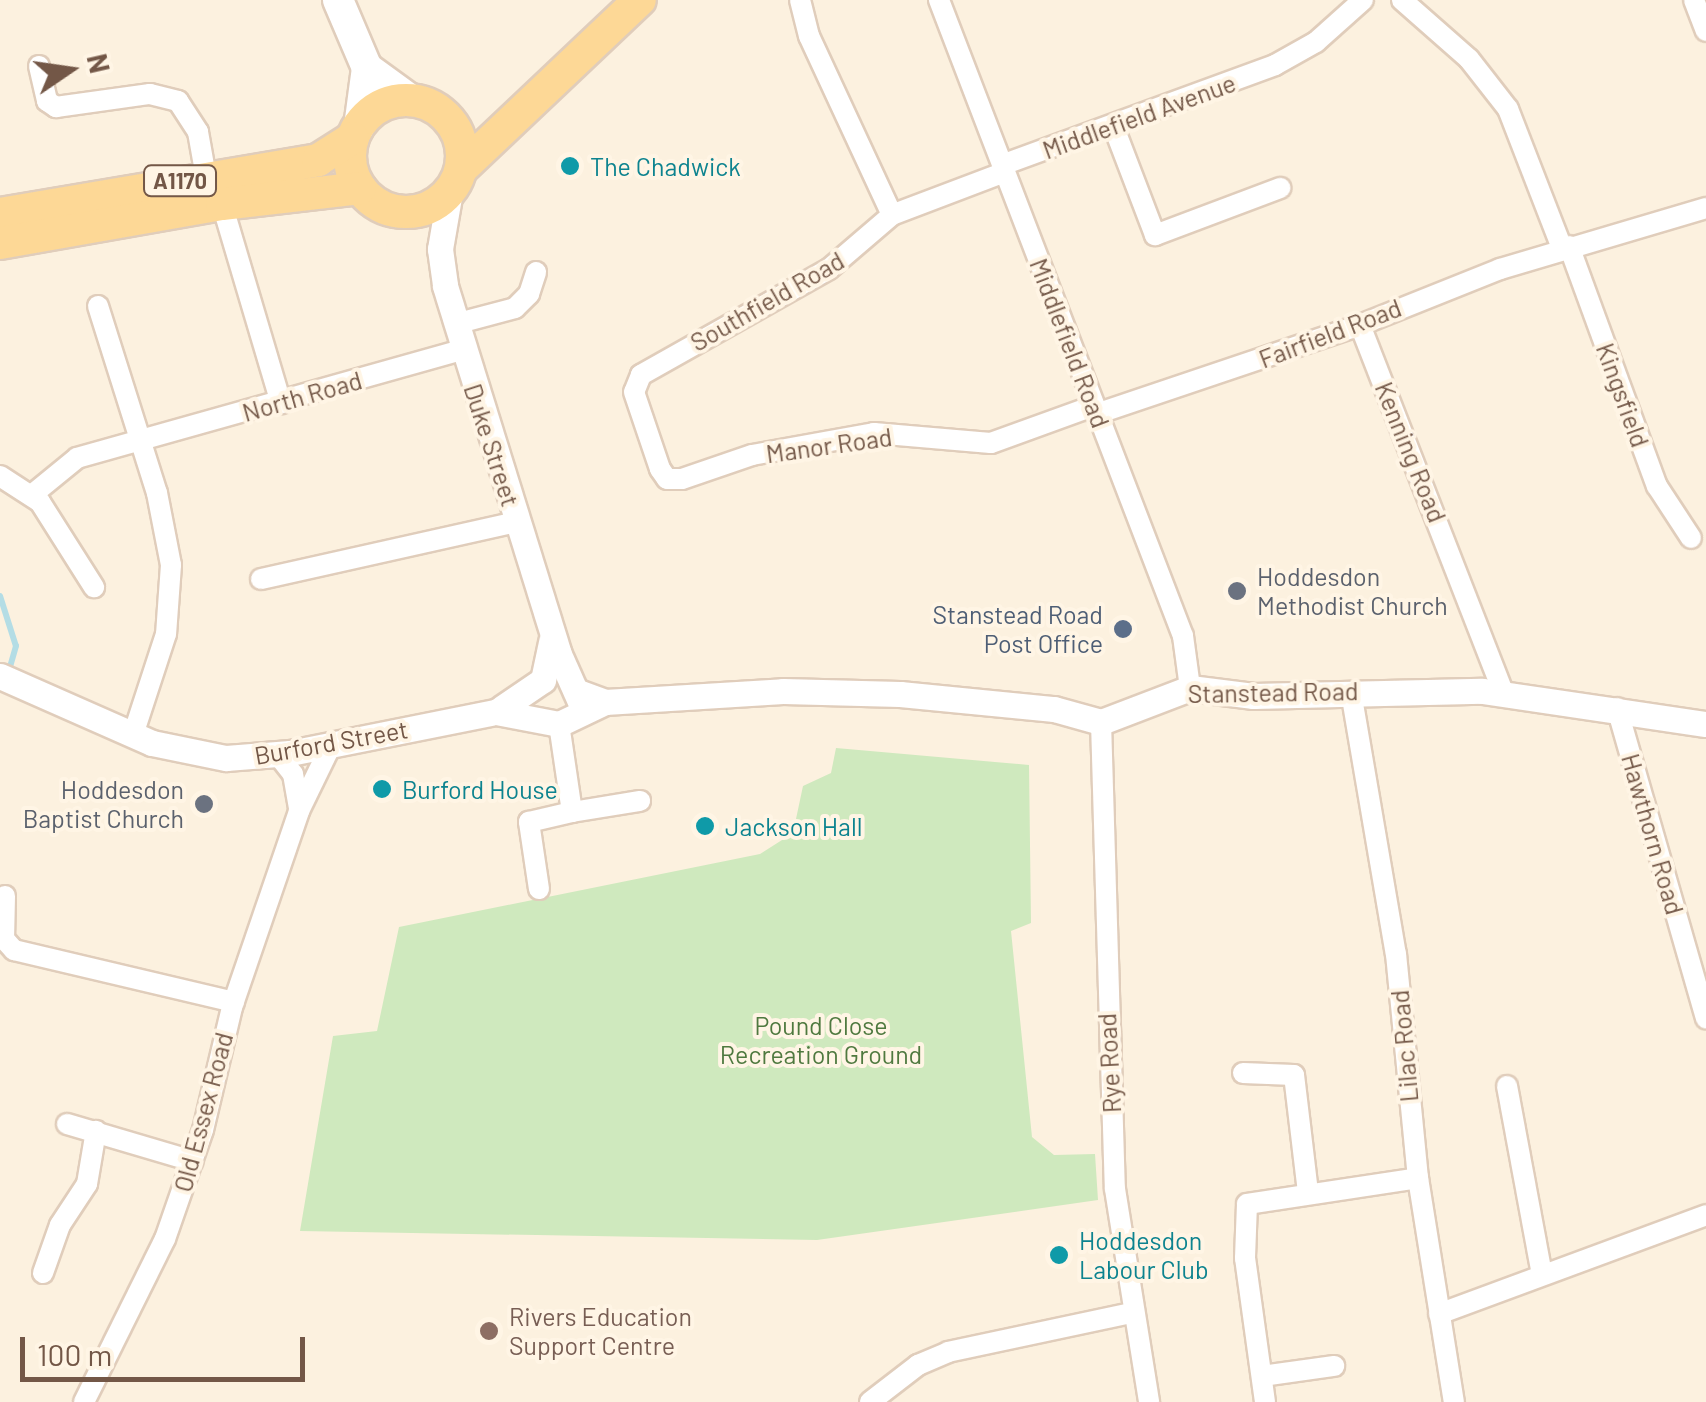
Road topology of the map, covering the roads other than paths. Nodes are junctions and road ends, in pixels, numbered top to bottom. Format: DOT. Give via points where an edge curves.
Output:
graph roads {
  1 [pos="338,0"];
  2 [pos="640,0"];
  3 [pos="800,0"];
  4 [pos="939,0"];
  5 [pos="1363,0"];
  6 [pos="1402,0"];
  7 [pos="1694,0"];
  8 [pos="1706,30"];
  9 [pos="39,66"];
  10 [pos="366,68"];
  11 [pos="411,100"];
  12 [pos="447,118"];
  13 [pos="1113,124"];
  14 [pos="503,125"];
  15 [pos="356,132"];
  16 [pos="1003,169"];
  17 [pos="456,180"];
  18 [pos="360,188"];
  19 [pos="1280,188"];
  20 [pos="214,190"];
  21 [pos="1706,208"];
  22 [pos="0,214"];
  23 [pos="892,215"];
  24 [pos="0,243"];
  25 [pos="1566,247"];
  26 [pos="536,272"];
  27 [pos="98,306"];
  28 [pos="455,324"];
  29 [pos="1360,325"];
  30 [pos="462,350"];
  31 [pos="281,403"];
  32 [pos="1095,410"];
  33 [pos="141,442"];
  34 [pos="0,476"];
  35 [pos="682,478"];
  36 [pos="33,494"];
  37 [pos="517,522"];
  38 [pos="1691,538"];
  39 [pos="262,579"];
  40 [pos="94,587"];
  41 [pos="551,631"];
  42 [pos="7,678"];
  43 [pos="1190,688"];
  44 [pos="1351,692"];
  45 [pos="1502,692"];
  46 [pos="1617,708"];
  47 [pos="572,710"];
  48 [pos="496,712"];
  49 [pos="1100,722"];
  50 [pos="1706,724"];
  51 [pos="133,735"];
  52 [pos="331,745"];
  53 [pos="278,756"];
  54 [pos="640,801"];
  55 [pos="299,811"];
  56 [pos="572,812"];
  57 [pos="539,888"];
  58 [pos="4,896"];
  59 [pos="234,1002"];
  60 [pos="1706,1018"];
  61 [pos="1243,1073"];
  62 [pos="1507,1086"];
  63 [pos="68,1124"];
  64 [pos="96,1131"];
  65 [pos="193,1160"];
  66 [pos="1418,1178"];
  67 [pos="1308,1193"];
  68 [pos="1706,1215"];
  69 [pos="43,1273"];
  70 [pos="1542,1274"];
  71 [pos="1132,1313"];
  72 [pos="1439,1314"];
  73 [pos="1334,1366"];
  74 [pos="1262,1376"];
  75 [pos="84,1402"];
  76 [pos="870,1402"];
  77 [pos="1150,1402"];
  78 [pos="1266,1402"];
  79 [pos="1454,1402"];
  1 -- 10 [label="main road"];
  2 -- 14 [label="main road"];
  3 -- 23 [label="street" via="809,36"];
  4 -- 16 [label="street, Middlefield Road"];
  5 -- 13 [label="street, Middlefield Avenue" via="1316,42 1275,65"];
  6 -- 25 [label="street, Kingsfield" via="1469,60 1508,108"];
  7 -- 8 [label="street"];
  9 -- 20 [label="street" via="47,101 56,107 150,94 178,101 198,132"];
  10 -- 11 [label="main road"];
  10 -- 15 [label="main road"];
  11 -- 12 [label="main road"];
  11 -- 15 [label="main road" via="383,105"];
  12 -- 14 [label="main road"];
  12 -- 17 [label="main road" via="462,150"];
  13 -- 16 [label="street, Middlefield Avenue"];
  13 -- 19 [label="street" via="1155,235"];
  14 -- 17 [label="main road"];
  15 -- 18 [label="main road" via="351,165"];
  15 -- 20 [label="main road, A1170" via="318,160"];
  16 -- 23 [label="street, Southfield Road"];
  16 -- 32 [label="street, Middlefield Road"];
  17 -- 18 [label="main road" via="424,210 398,212"];
  17 -- 28 [label="street, Duke Street" via="440,249"];
  18 -- 20 [label="main road, A1170"];
  20 -- 22 [label="main road, A1170"];
  20 -- 24 [label="main road, A1170"];
  20 -- 31 [label="street"];
  21 -- 25 [label="street, Fairfield Road"];
  23 -- 35 [label="street, Southfield Road" via="840,262 638,380 636,398 660,469 668,479"];
  25 -- 29 [label="street, Fairfield Road" via="1437,290"];
  25 -- 38 [label="street, Kingsfield" via="1657,486"];
  26 -- 28 [label="street" via="529,294 515,308"];
  27 -- 33 [label="street"];
  28 -- 30 [label="street, Duke Street"];
  29 -- 32 [label="street, Fairfield Road"];
  29 -- 45 [label="street, Kenning Road"];
  30 -- 31 [label="street, North Road"];
  30 -- 37 [label="street, Duke Street"];
  31 -- 33 [label="street, North Road"];
  32 -- 35 [label="street, Manor Road" via="991,443 859,435"];
  32 -- 43 [label="street, Middlefield Road" via="1183,636"];
  33 -- 36 [label="street, North Road" via="65,463"];
  33 -- 51 [label="street" via="165,522 171,580 162,650"];
  34 -- 36 [label="street"];
  36 -- 40 [label="street"];
  37 -- 39 [label="street"];
  37 -- 41 [label="street, Duke Street"];
  41 -- 47 [label="street, Duke Street"];
  41 -- 48 [label="street, Burford Street" via="550,662 536,690"];
  42 -- 51 [label="street, Burford Street"];
  43 -- 44 [label="street, Stanstead Road" via="1253,696"];
  43 -- 49 [label="street, Stanstead Road"];
  44 -- 45 [label="street, Stanstead Road"];
  44 -- 66 [label="street, Lilac Road" via="1396,954"];
  45 -- 46 [label="street, Stanstead Road"];
  46 -- 50 [label="street, Stanstead Road"];
  46 -- 60 [label="street, Hawthorn Road"];
  47 -- 48 [label="street, Burford Street"];
  47 -- 49 [label="street" via="606,702 864,692 1038,707"];
  47 -- 56 [label="street"];
  48 -- 52 [label="street, Burford Street"];
  49 -- 71 [label="street, Rye Road" via="1114,1170"];
  51 -- 53 [label="street, Burford Street" via="209,757"];
  52 -- 53 [label="street, Burford Street"];
  52 -- 55 [label="street, Old Essex Road"];
  53 -- 55 [label="street" via="293,774"];
  54 -- 56 [label="street"];
  55 -- 59 [label="street, Old Essex Road"];
  56 -- 57 [label="street" via="529,822"];
  58 -- 59 [label="street" via="4,939 14,950"];
  59 -- 65 [label="street, Old Essex Road"];
  61 -- 67 [label="street" via="1294,1075"];
  62 -- 70 [label="street"];
  63 -- 64 [label="street"];
  64 -- 65 [label="street"];
  64 -- 69 [label="street" via="87,1184 60,1225"];
  65 -- 75 [label="street, Old Essex Road" via="148,1278"];
  66 -- 67 [label="street"];
  66 -- 72 [label="street, Lilac Road"];
  67 -- 74 [label="street" via="1252,1201 1241,1213"];
  68 -- 70 [label="street"];
  70 -- 72 [label="street"];
  71 -- 76 [label="street" via="948,1352 918,1364"];
  71 -- 77 [label="street, Rye Road"];
  72 -- 79 [label="street, Lilac Road"];
  73 -- 74 [label="street"];
  74 -- 78 [label="street"];
}
